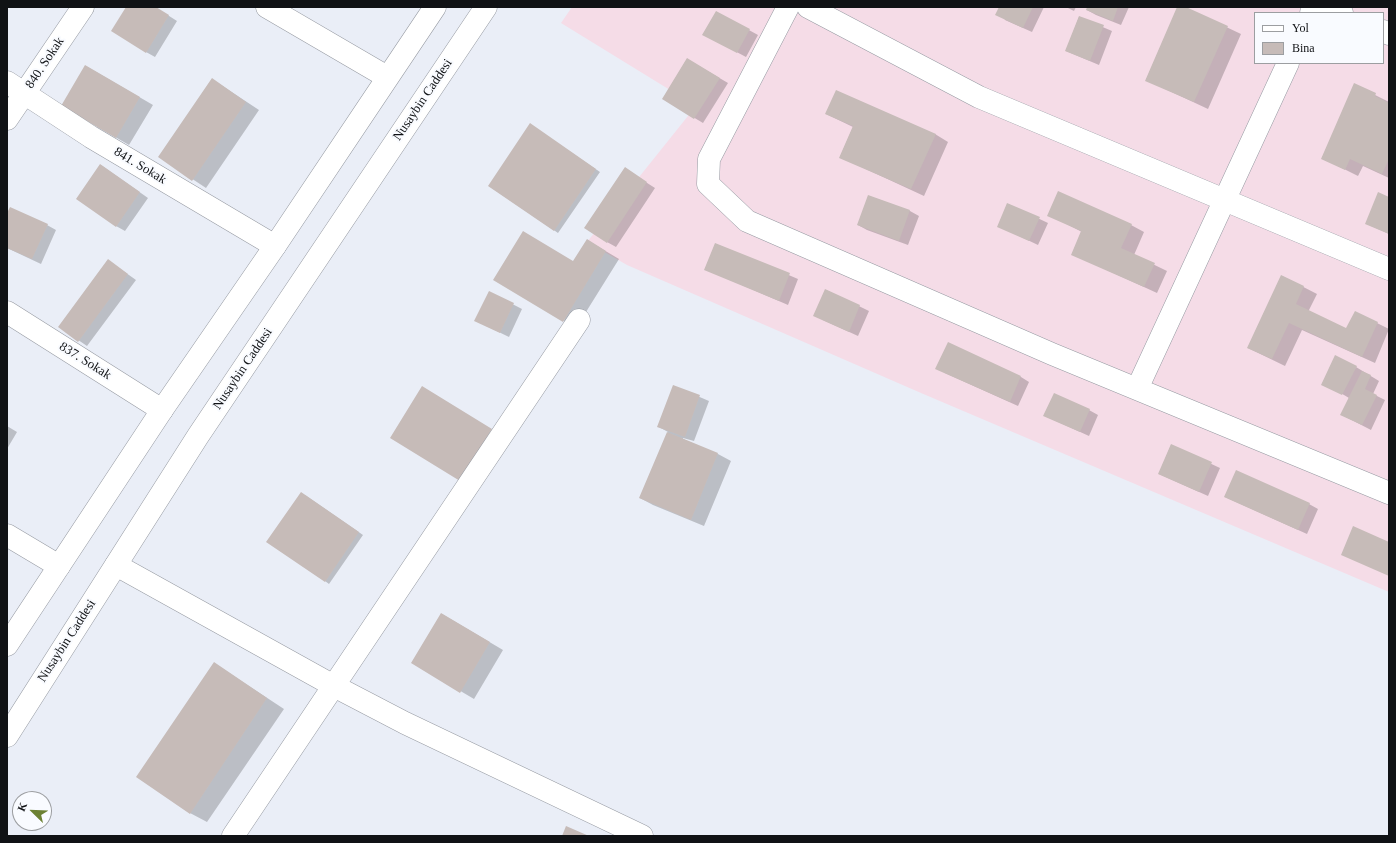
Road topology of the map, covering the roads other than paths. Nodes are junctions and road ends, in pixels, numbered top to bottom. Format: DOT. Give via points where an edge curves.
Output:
graph roads {
  1 [pos="83,7"];
  2 [pos="267,7"];
  3 [pos="434,7"];
  4 [pos="486,7"];
  5 [pos="788,7"];
  6 [pos="808,7"];
  7 [pos="1329,7"];
  8 [pos="1340,12"];
  9 [pos="1288,64"];
  10 [pos="386,77"];
  11 [pos="16,87"];
  12 [pos="7,119"];
  13 [pos="1224,200"];
  14 [pos="275,246"];
  15 [pos="1389,269"];
  16 [pos="7,312"];
  17 [pos="579,320"];
  18 [pos="1137,389"];
  19 [pos="162,410"];
  20 [pos="1389,493"];
  21 [pos="7,536"];
  22 [pos="116,565"];
  23 [pos="59,566"];
  24 [pos="7,645"];
  25 [pos="334,686"];
  26 [pos="7,736"];
  27 [pos="233,836"];
  28 [pos="642,836"];
  1 -- 11 [label="main road, 840. Sokak"];
  2 -- 10 [label="main road"];
  3 -- 10 [label="main road"];
  4 -- 22 [label="main road, Nusaybin Caddesi" via="198,436"];
  5 -- 18 [label="main road" via="709,158 708,184 747,221"];
  6 -- 13 [label="main road" via="979,97"];
  7 -- 8 [label="main road"];
  9 -- 13 [label="main road"];
  10 -- 14 [label="main road"];
  11 -- 12 [label="main road, 840. Sokak"];
  11 -- 14 [label="main road, 841. Sokak" via="90,137"];
  13 -- 15 [label="main road"];
  13 -- 18 [label="main road"];
  14 -- 19 [label="main road"];
  16 -- 19 [label="main road, 837. Sokak"];
  17 -- 25 [label="main road"];
  18 -- 20 [label="main road"];
  19 -- 23 [label="main road"];
  21 -- 23 [label="main road"];
  22 -- 25 [label="main road"];
  22 -- 26 [label="main road, Nusaybin Caddesi"];
  23 -- 24 [label="main road"];
  25 -- 27 [label="main road"];
  25 -- 28 [label="main road"];
}
